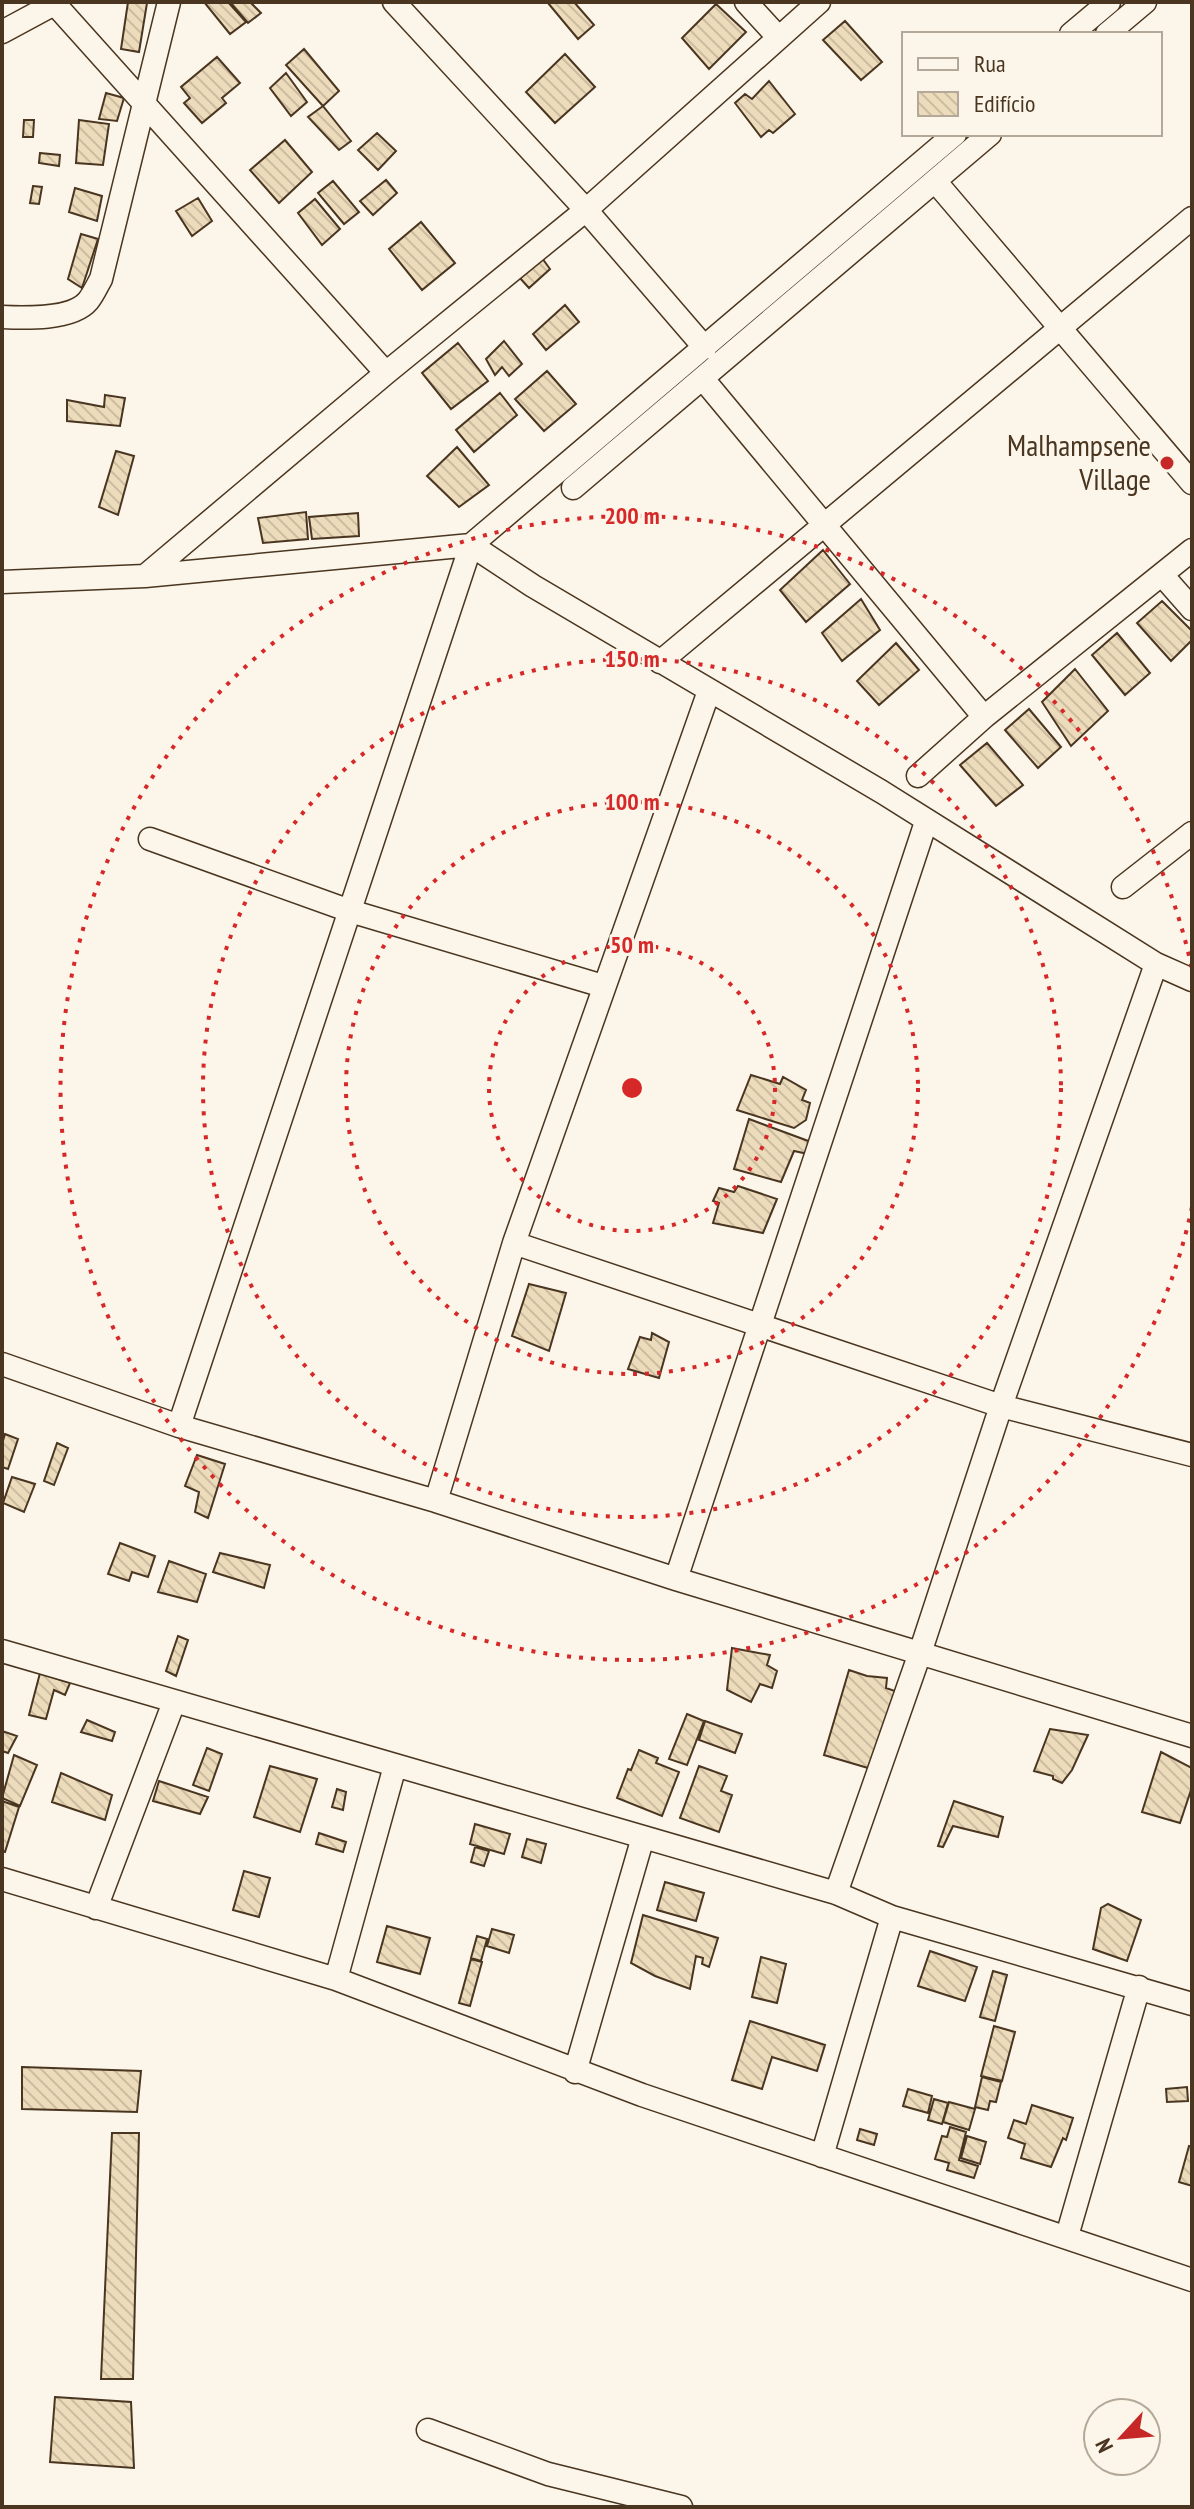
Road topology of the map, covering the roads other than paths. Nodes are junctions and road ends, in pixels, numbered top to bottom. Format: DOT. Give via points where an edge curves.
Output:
graph roads {
  1 [pos="169,2"];
  2 [pos="394,2"];
  3 [pos="746,2"];
  4 [pos="819,2"];
  5 [pos="1109,2"];
  6 [pos="1145,2"];
  7 [pos="54,3"];
  8 [pos="2,32"];
  9 [pos="1073,32"];
  10 [pos="1109,32"];
  11 [pos="778,37"];
  12 [pos="144,101"];
  13 [pos="953,136"];
  14 [pos="988,136"];
  15 [pos="935,181"];
  16 [pos="586,210"];
  17 [pos="1192,218"];
  18 [pos="2,317"];
  19 [pos="1059,330"];
  20 [pos="705,348"];
  21 [pos="386,373"];
  22 [pos="703,379"];
  23 [pos="1192,483"];
  24 [pos="573,488"];
  25 [pos="823,527"];
  26 [pos="471,545"];
  27 [pos="1192,550"];
  28 [pos="145,576"];
  29 [pos="1163,576"];
  30 [pos="2,582"];
  31 [pos="1192,609"];
  32 [pos="660,662"];
  33 [pos="709,691"];
  34 [pos="984,717"];
  35 [pos="918,776"];
  36 [pos="926,822"];
  37 [pos="1192,833"];
  38 [pos="150,839"];
  39 [pos="1123,887"];
  40 [pos="350,911"];
  41 [pos="1156,964"];
  42 [pos="1192,980"];
  43 [pos="603,986"];
  44 [pos="514,1243"];
  45 [pos="758,1327"];
  46 [pos="2,1364"];
  47 [pos="1001,1406"];
  48 [pos="179,1426"];
  49 [pos="1192,1455"];
  50 [pos="436,1501"];
  51 [pos="676,1579"];
  52 [pos="2,1651"];
  53 [pos="920,1653"];
  54 [pos="174,1702"];
  55 [pos="1192,1736"];
  56 [pos="395,1766"];
  57 [pos="643,1837"];
  58 [pos="2,1879"];
  59 [pos="836,1893"];
  60 [pos="96,1908"];
  61 [pos="892,1917"];
  62 [pos="336,1979"];
  63 [pos="1139,1987"];
  64 [pos="1192,2004"];
  65 [pos="575,2072"];
  66 [pos="822,2156"];
  67 [pos="1067,2236"];
  68 [pos="1192,2280"];
  69 [pos="428,2430"];
  70 [pos="681,2507"];
  1 -- 12 [label="street"];
  2 -- 16 [label="street"];
  3 -- 11 [label="street"];
  4 -- 11 [label="street"];
  5 -- 9 [label="street"];
  6 -- 10 [label="street"];
  7 -- 8 [label="street"];
  7 -- 12 [label="street"];
  11 -- 16 [label="street"];
  12 -- 18 [label="street" via="101,279 87,303 62,314"];
  12 -- 21 [label="street"];
  13 -- 20 [label="street"];
  14 -- 15 [label="street"];
  15 -- 19 [label="street"];
  15 -- 22 [label="street"];
  16 -- 20 [label="street"];
  16 -- 21 [label="street"];
  17 -- 19 [label="street"];
  19 -- 23 [label="street"];
  19 -- 25 [label="street"];
  20 -- 26 [label="street"];
  21 -- 28 [label="street"];
  22 -- 24 [label="street"];
  22 -- 25 [label="street"];
  25 -- 32 [label="street"];
  25 -- 34 [label="street"];
  26 -- 28 [label="street"];
  26 -- 32 [label="street"];
  26 -- 40 [label="street"];
  27 -- 29 [label="street"];
  28 -- 30 [label="street"];
  29 -- 31 [label="street"];
  29 -- 34 [label="street"];
  32 -- 33 [label="street"];
  33 -- 36 [label="street"];
  33 -- 43 [label="street"];
  34 -- 35 [label="street"];
  36 -- 41 [label="street"];
  36 -- 45 [label="street"];
  37 -- 39 [label="street"];
  38 -- 40 [label="street"];
  40 -- 43 [label="street"];
  40 -- 48 [label="street"];
  41 -- 42 [label="street"];
  41 -- 47 [label="street"];
  43 -- 44 [label="street"];
  44 -- 45 [label="street"];
  44 -- 50 [label="street"];
  45 -- 47 [label="street"];
  45 -- 51 [label="street"];
  46 -- 48 [label="street"];
  47 -- 49 [label="street"];
  47 -- 53 [label="street"];
  48 -- 50 [label="street"];
  50 -- 51 [label="street"];
  51 -- 53 [label="street"];
  52 -- 54 [label="street"];
  53 -- 55 [label="street"];
  53 -- 59 [label="street"];
  54 -- 56 [label="street"];
  54 -- 60 [label="street"];
  56 -- 57 [label="street"];
  56 -- 62 [label="street"];
  57 -- 59 [label="street"];
  57 -- 65 [label="street"];
  58 -- 60 [label="street"];
  59 -- 61 [label="street"];
  60 -- 62 [label="street"];
  61 -- 63 [label="street"];
  61 -- 66 [label="street"];
  62 -- 65 [label="street"];
  63 -- 64 [label="street"];
  63 -- 67 [label="street"];
  65 -- 66 [label="street"];
  66 -- 67 [label="street"];
  67 -- 68 [label="street"];
  69 -- 70 [label="street" via="548,2474"];
}
